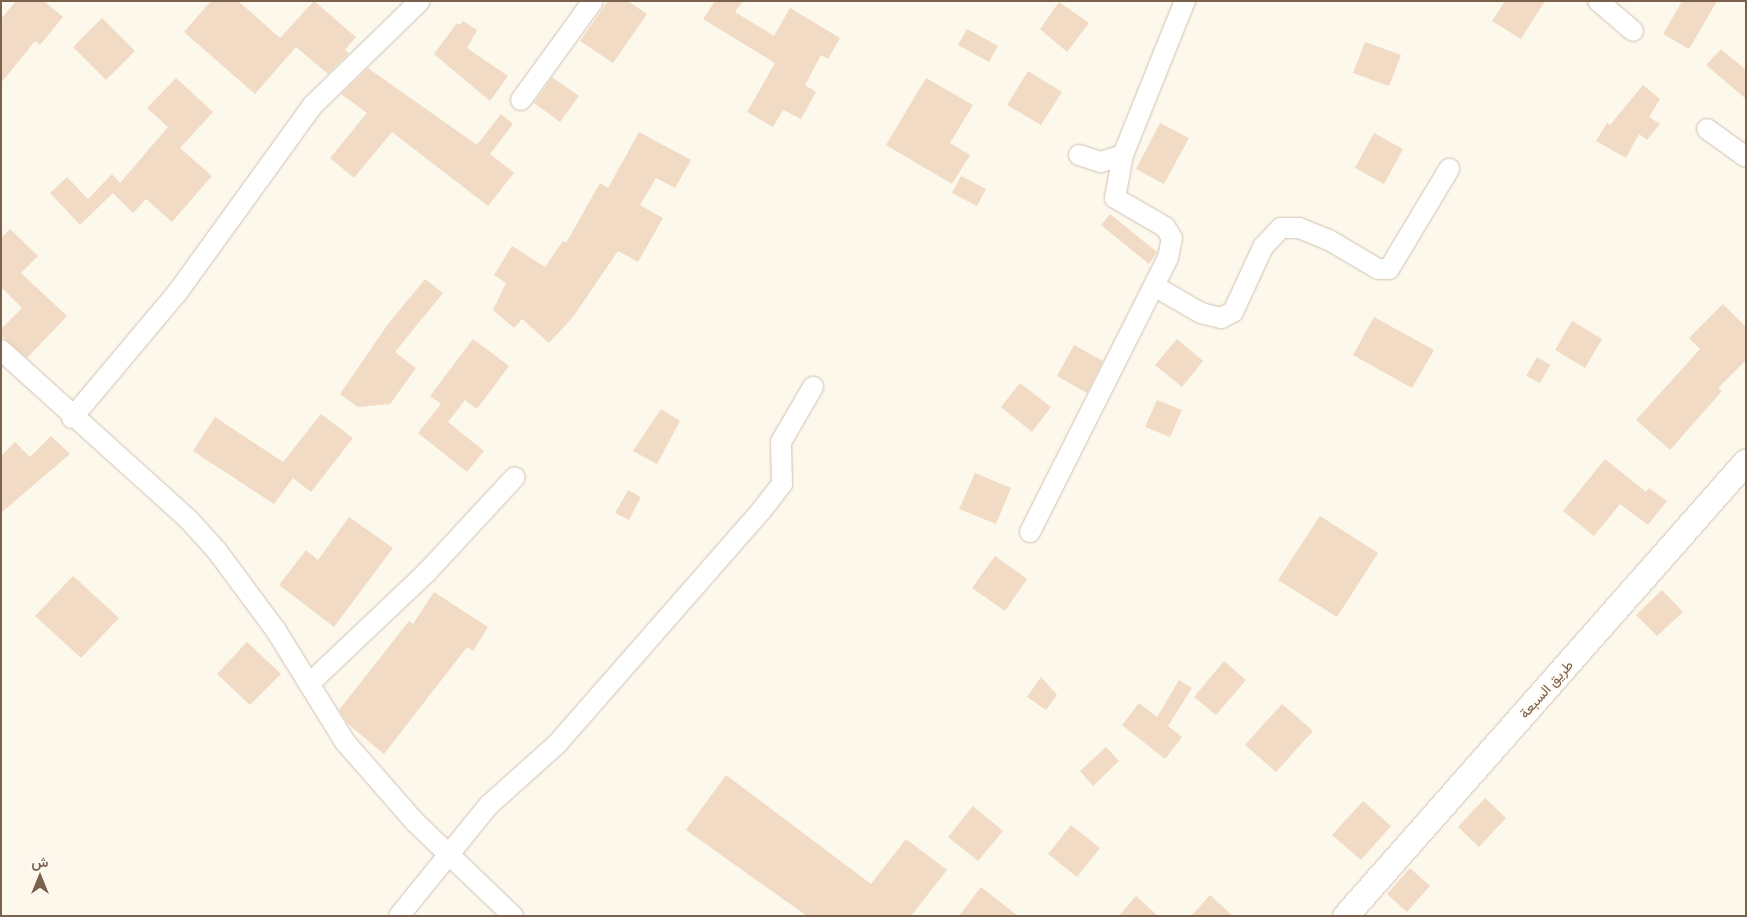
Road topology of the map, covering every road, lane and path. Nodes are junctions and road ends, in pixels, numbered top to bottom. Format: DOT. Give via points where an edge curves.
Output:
graph roads {
  1 [pos="420,1"];
  2 [pos="593,1"];
  3 [pos="1185,1"];
  4 [pos="1598,1"];
  5 [pos="1633,31"];
  6 [pos="521,100"];
  7 [pos="1707,129"];
  8 [pos="1079,155"];
  9 [pos="1124,155"];
  10 [pos="1746,157"];
  11 [pos="1450,169"];
  12 [pos="1154,286"];
  13 [pos="1,350"];
  14 [pos="813,388"];
  15 [pos="72,418"];
  16 [pos="1746,461"];
  17 [pos="515,477"];
  18 [pos="1030,532"];
  19 [pos="309,684"];
  20 [pos="446,853"];
  21 [pos="398,916"];
  22 [pos="514,916"];
  23 [pos="1345,916"];
  1 -- 15 [label="street" via="313,104 177,293"];
  2 -- 6 [label="street"];
  3 -- 9 [label="street"];
  4 -- 5 [label="street"];
  7 -- 10 [label="street"];
  8 -- 9 [label="street" via="1102,162"];
  9 -- 12 [label="street" via="1115,198 1165,227 1172,238 1168,258"];
  11 -- 12 [label="street" via="1389,269 1378,269 1330,240 1299,228 1281,228 1263,247 1232,312 1221,318 1201,313"];
  12 -- 18 [label="street"];
  13 -- 15 [label="street"];
  14 -- 20 [label="street" via="781,442 782,484 557,744 489,805"];
  15 -- 19 [label="street" via="189,520 217,551"];
  16 -- 23 [label="street, طريق السبعة"];
  17 -- 19 [label="street" via="428,572"];
  19 -- 20 [label="street" via="345,742"];
  20 -- 21 [label="street"];
  20 -- 22 [label="street"];
}
